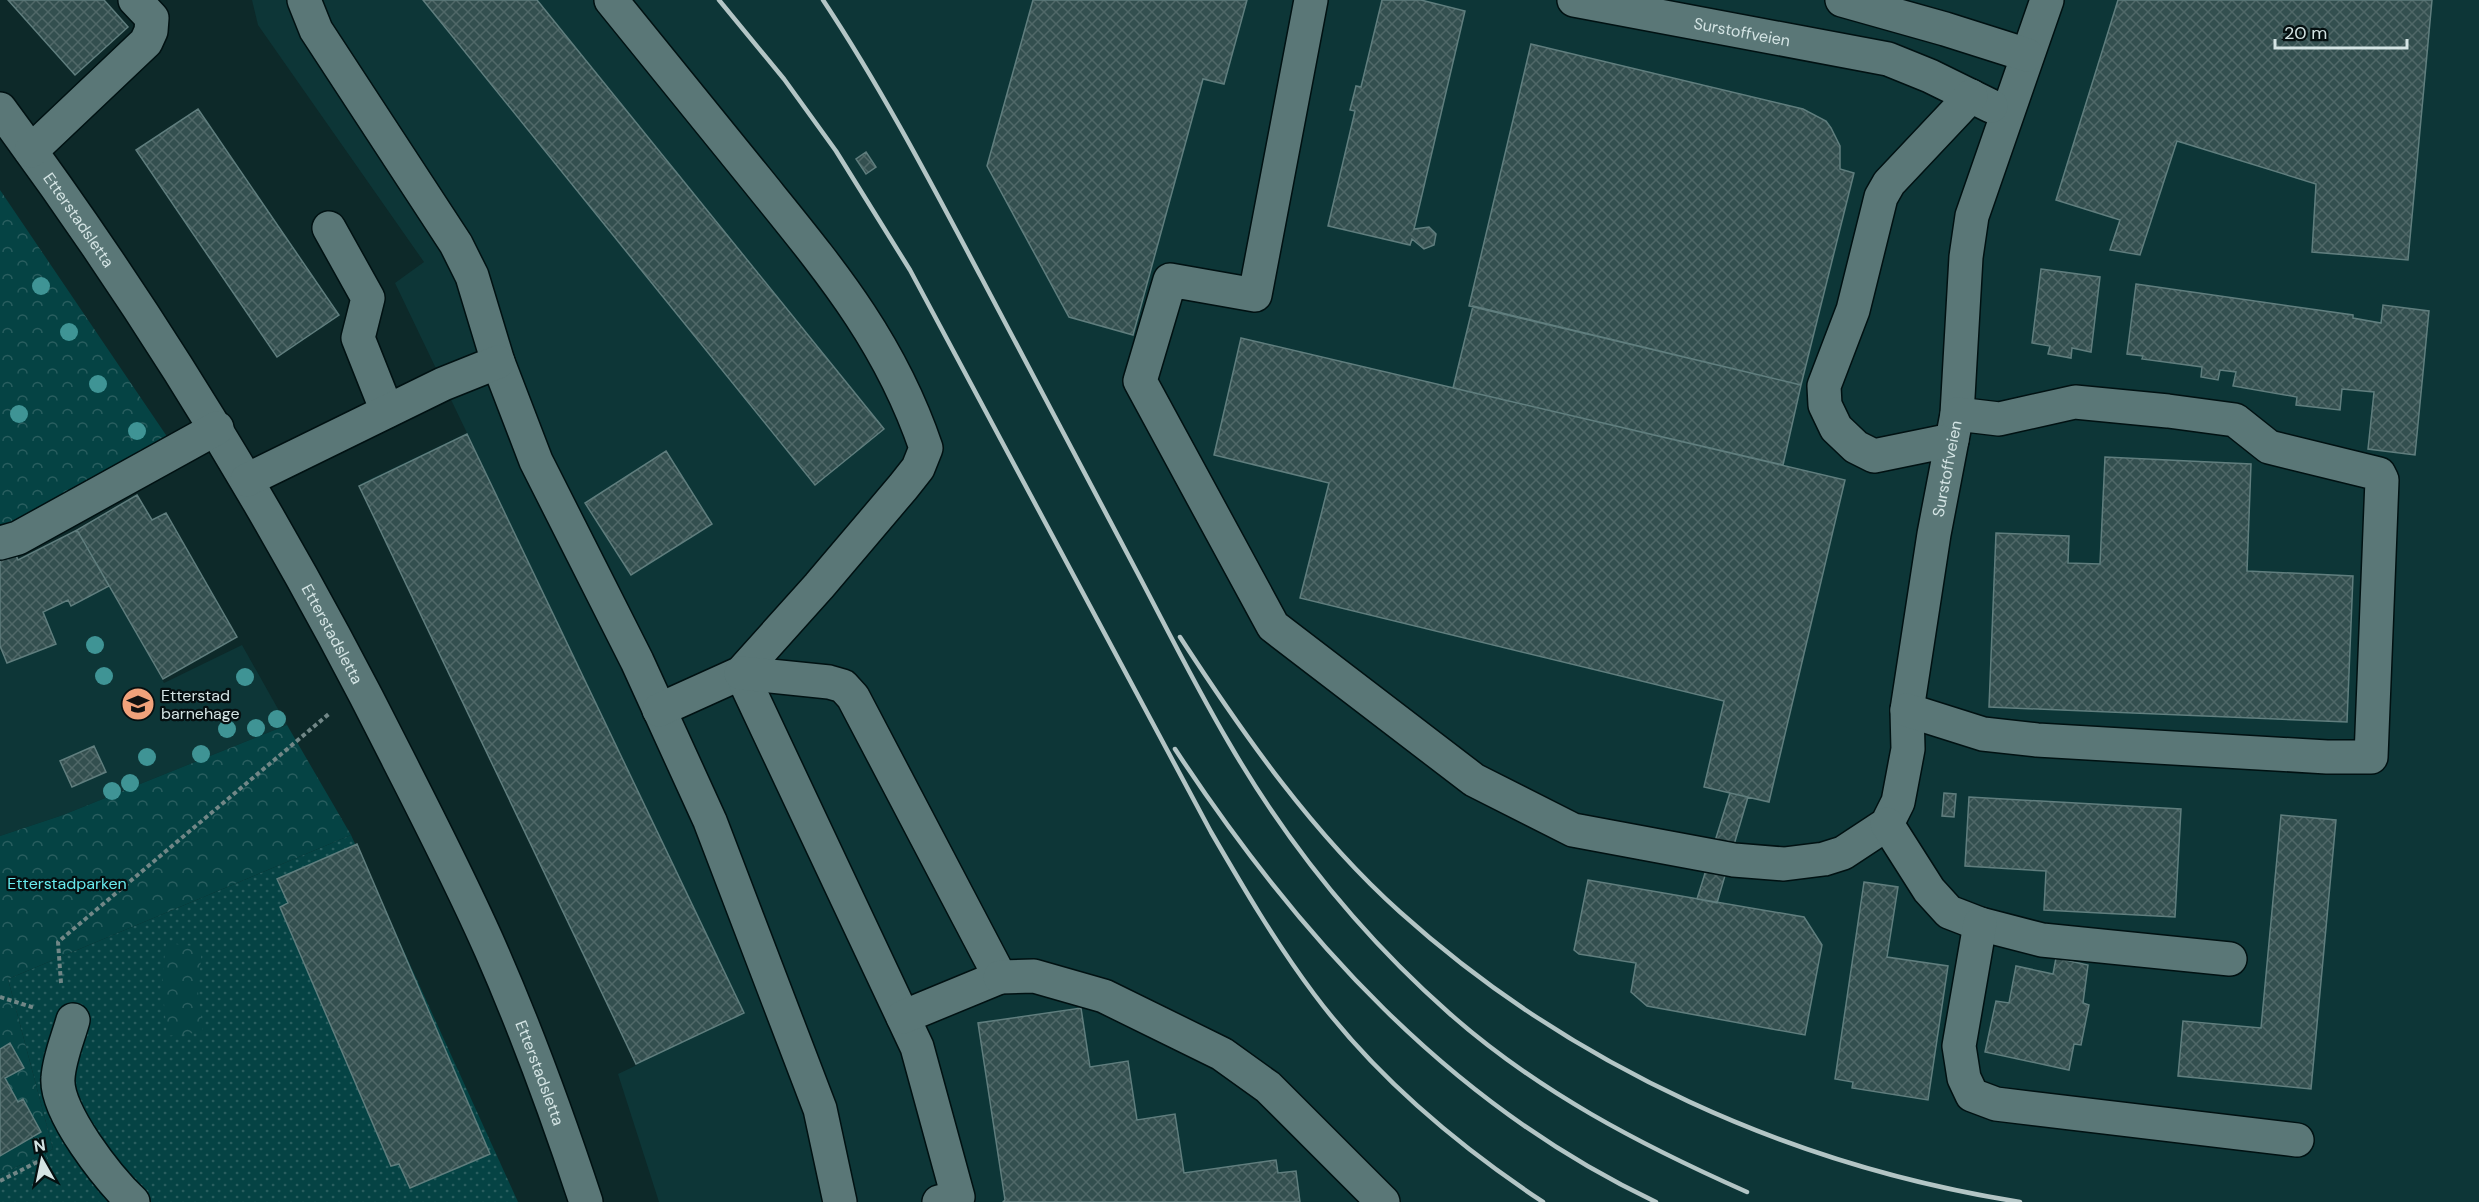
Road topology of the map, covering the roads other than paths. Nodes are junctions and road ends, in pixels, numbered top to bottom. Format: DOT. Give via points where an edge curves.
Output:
graph roads {
  1 [pos="135,0"];
  2 [pos="304,0"];
  3 [pos="610,0"];
  4 [pos="1311,0"];
  5 [pos="1574,0"];
  6 [pos="1842,0"];
  7 [pos="2047,0"];
  8 [pos="2027,55"];
  9 [pos="1971,96"];
  10 [pos="0,110"];
  11 [pos="2006,113"];
  12 [pos="31,151"];
  13 [pos="329,228"];
  14 [pos="498,362"];
  15 [pos="387,411"];
  16 [pos="1955,427"];
  17 [pos="217,428"];
  18 [pos="247,480"];
  19 [pos="0,543"];
  20 [pos="741,673"];
  21 [pos="659,710"];
  22 [pos="1907,710"];
  23 [pos="1887,824"];
  24 [pos="1980,924"];
  25 [pos="2230,959"];
  26 [pos="1000,977"];
  27 [pos="903,1017"];
  28 [pos="73,1020"];
  29 [pos="2297,1140"];
  30 [pos="133,1202"];
  31 [pos="586,1202"];
  32 [pos="840,1202"];
  33 [pos="939,1202"];
  34 [pos="1383,1202"];
  1 -- 12 [label="street" via="152,18 146,42"];
  2 -- 14 [label="street" via="316,30 347,81 456,244 472,276"];
  3 -- 20 [label="street" via="864,317 900,382 926,448 918,468 896,495"];
  4 -- 23 [label="street" via="1255,295 1170,280 1140,381 1273,626 1474,780 1573,830 1734,860 1784,864 1843,853"];
  5 -- 9 [label="street, Surstoffveien" via="1888,59"];
  6 -- 8 [label="street"];
  7 -- 8 [label="street, Surstoffveien"];
  8 -- 11 [label="street, Surstoffveien"];
  9 -- 11 [label="street, Surstoffveien"];
  9 -- 16 [label="street" via="1889,183 1881,197 1853,310 1824,386 1825,405 1836,428 1856,447 1874,456"];
  10 -- 12 [label="street, Etterstadsletta"];
  11 -- 16 [label="street, Surstoffveien" via="1972,216"];
  12 -- 17 [label="street, Etterstadsletta"];
  13 -- 15 [label="street" via="368,298 358,338"];
  14 -- 15 [label="street"];
  14 -- 21 [label="street" via="536,460"];
  15 -- 18 [label="street"];
  16 -- 22 [label="street, Surstoffveien"];
  16 -- 22 [label="street" via="2075,402 2235,420 2269,447 2379,474 2382,520 2371,757 2037,740 1983,734"];
  17 -- 18 [label="street, Etterstadsletta"];
  17 -- 19 [label="street" via="18,538"];
  18 -- 31 [label="street, Etterstadsletta" via="328,621 491,951"];
  20 -- 21 [label="street"];
  20 -- 26 [label="street" via="829,682 843,686 853,697"];
  20 -- 27 [label="street"];
  21 -- 32 [label="street" via="710,821 820,1109"];
  22 -- 23 [label="street, Surstoffveien" via="1908,749 1898,802"];
  23 -- 24 [label="street" via="1929,890 1949,912"];
  24 -- 25 [label="street" via="2042,940"];
  24 -- 29 [label="street" via="1959,1046 1964,1078 1972,1095 1996,1104"];
  26 -- 27 [label="street"];
  26 -- 34 [label="street" via="1034,976 1104,996 1228,1058 1268,1087"];
  27 -- 33 [label="street" via="917,1047 958,1197"];
  28 -- 30 [label="street" via="57,1080 65,1108 114,1184"];
}
